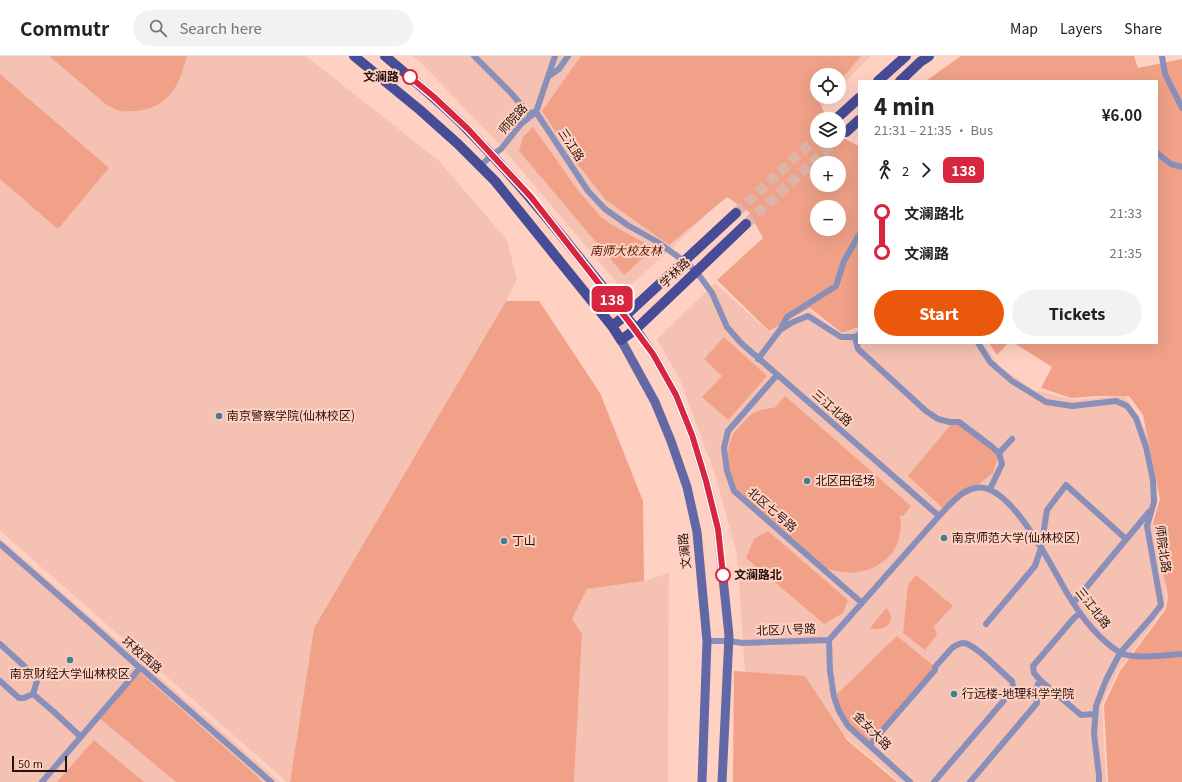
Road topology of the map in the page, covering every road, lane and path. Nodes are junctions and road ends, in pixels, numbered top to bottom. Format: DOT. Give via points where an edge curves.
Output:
graph roads {
  1 [pos="354,56"];
  2 [pos="384,56"];
  3 [pos="474,56"];
  4 [pos="555,56"];
  5 [pos="568,56"];
  6 [pos="906,56"];
  7 [pos="929,56"];
  8 [pos="1162,56"];
  9 [pos="549,76"];
  10 [pos="879,80"];
  11 [pos="901,80"];
  12 [pos="858,99"];
  13 [pos="1182,108"];
  14 [pos="536,112"];
  15 [pos="844,112"];
  16 [pos="858,121"];
  17 [pos="846,132"];
  18 [pos="1158,154"];
  19 [pos="492,155"];
  20 [pos="480,166"];
  21 [pos="1182,167"];
  22 [pos="736,213"];
  23 [pos="746,224"];
  24 [pos="858,237"];
  25 [pos="684,261"];
  26 [pos="696,271"];
  27 [pos="625,316"];
  28 [pos="612,326"];
  29 [pos="636,329"];
  30 [pos="780,330"];
  31 [pos="857,336"];
  32 [pos="621,340"];
  33 [pos="979,344"];
  34 [pos="758,359"];
  35 [pos="777,375"];
  36 [pos="1012,439"];
  37 [pos="999,453"];
  38 [pos="990,489"];
  39 [pos="1152,509"];
  40 [pos="939,516"];
  41 [pos="1126,539"];
  42 [pos="0,544"];
  43 [pos="1041,548"];
  44 [pos="1074,602"];
  45 [pos="862,603"];
  46 [pos="1080,613"];
  47 [pos="986,624"];
  48 [pos="829,640"];
  49 [pos="707,641"];
  50 [pos="728,641"];
  51 [pos="0,644"];
  52 [pos="1120,653"];
  53 [pos="1182,654"];
  54 [pos="140,668"];
  55 [pos="1040,680"];
  56 [pos="0,681"];
  57 [pos="33,694"];
  58 [pos="1095,714"];
  59 [pos="81,737"];
  60 [pos="869,745"];
  61 [pos="42,782"];
  62 [pos="271,782"];
  63 [pos="702,782"];
  64 [pos="722,782"];
  65 [pos="910,782"];
  66 [pos="934,782"];
  67 [pos="970,782"];
  68 [pos="1099,782"];
  1 -- 20 [label="main road, 文澜路" via="420,110"];
  2 -- 19 [label="main road" via="434,97"];
  3 -- 14 [label="street, 三江路" via="528,113"];
  4 -- 9 [label="street, 师院路"];
  5 -- 9 [label="street, 师院路" via="559,69"];
  6 -- 10 [label="main road"];
  7 -- 11 [label="main road"];
  8 -- 13 [label="street" via="1165,74"];
  9 -- 14 [label="street, 师院路"];
  12 -- 15 [label="main road"];
  14 -- 19 [label="street, 师院路" via="521,124 501,150"];
  14 -- 25 [label="street, 三江路" via="588,191 605,209"];
  16 -- 17 [label="main road"];
  18 -- 21 [label="street" via="1171,164"];
  19 -- 20 [label="street, 师院路"];
  19 -- 27 [label="main road" via="531,197"];
  20 -- 28 [label="main road, 文澜路" via="495,181"];
  22 -- 25 [label="main road, 学林路"];
  23 -- 26 [label="main road, 学林路"];
  24 -- 30 [label="street" via="844,261 836,286 787,317"];
  25 -- 26 [label="street, 三江路"];
  25 -- 27 [label="main road, 学林路"];
  26 -- 29 [label="main road, 学林路"];
  26 -- 34 [label="street, 三江北路" via="712,293 727,327"];
  27 -- 28 [label="main road, 学林路"];
  27 -- 29 [label="main road"];
  28 -- 32 [label="main road, 文澜路"];
  29 -- 32 [label="main road, 学林路"];
  29 -- 50 [label="main road" via="676,395 706,481 718,529"];
  30 -- 31 [label="street" via="808,316 841,337"];
  30 -- 34 [label="street"];
  31 -- 37 [label="street" via="858,349 926,411 938,419 959,422"];
  32 -- 49 [label="main road, 文澜路" via="655,402 687,487 697,532"];
  33 -- 39 [label="street, 师院北路" via="990,362 1012,381 1046,402 1072,406 1116,401 1127,406 1136,418 1146,447 1153,480"];
  34 -- 35 [label="street, 三江北路"];
  35 -- 40 [label="street, 三江北路"];
  35 -- 45 [label="street, 北区七号路" via="728,431 724,448 726,471 734,491"];
  36 -- 37 [label="street"];
  37 -- 38 [label="street" via="1002,464"];
  38 -- 40 [label="street" via="975,487 961,494"];
  38 -- 43 [label="street, 三江北路" via="1021,517"];
  39 -- 41 [label="street"];
  39 -- 52 [label="street, 师院北路" via="1147,526 1160,605 1152,618"];
  40 -- 45 [label="street"];
  41 -- 43 [label="street" via="1066,485 1047,510"];
  41 -- 44 [label="street"];
  42 -- 54 [label="street, 环校西路"];
  43 -- 44 [label="street, 三江北路"];
  43 -- 47 [label="street" via="1035,566"];
  44 -- 46 [label="street, 三江北路"];
  45 -- 48 [label="street"];
  46 -- 52 [label="street, 三江北路" via="1095,632"];
  46 -- 55 [label="street" via="1033,666 1034,673"];
  48 -- 50 [label="street, 北区八号路" via="743,643"];
  48 -- 60 [label="street, 金女大路" via="830,671 838,711 848,726"];
  49 -- 50 [label="street, 北区八号路"];
  49 -- 63 [label="main road, 文澜路"];
  50 -- 64 [label="main road"];
  51 -- 57 [label="street" via="35,676 37,681"];
  52 -- 53 [label="street" via="1140,657"];
  52 -- 58 [label="street, 师院北路" via="1106,680"];
  54 -- 59 [label="street"];
  54 -- 62 [label="street, 环校西路"];
  55 -- 58 [label="street" via="1081,715"];
  55 -- 67 [label="street" via="1035,691 1036,703"];
  56 -- 57 [label="street" via="19,698"];
  57 -- 59 [label="street"];
  58 -- 68 [label="street, 师院北路" via="1094,734"];
  59 -- 61 [label="street"];
  60 -- 65 [label="street, 金女大路"];
  60 -- 66 [label="street" via="952,648 964,643 970,646 1012,681 1012,691"];
}
